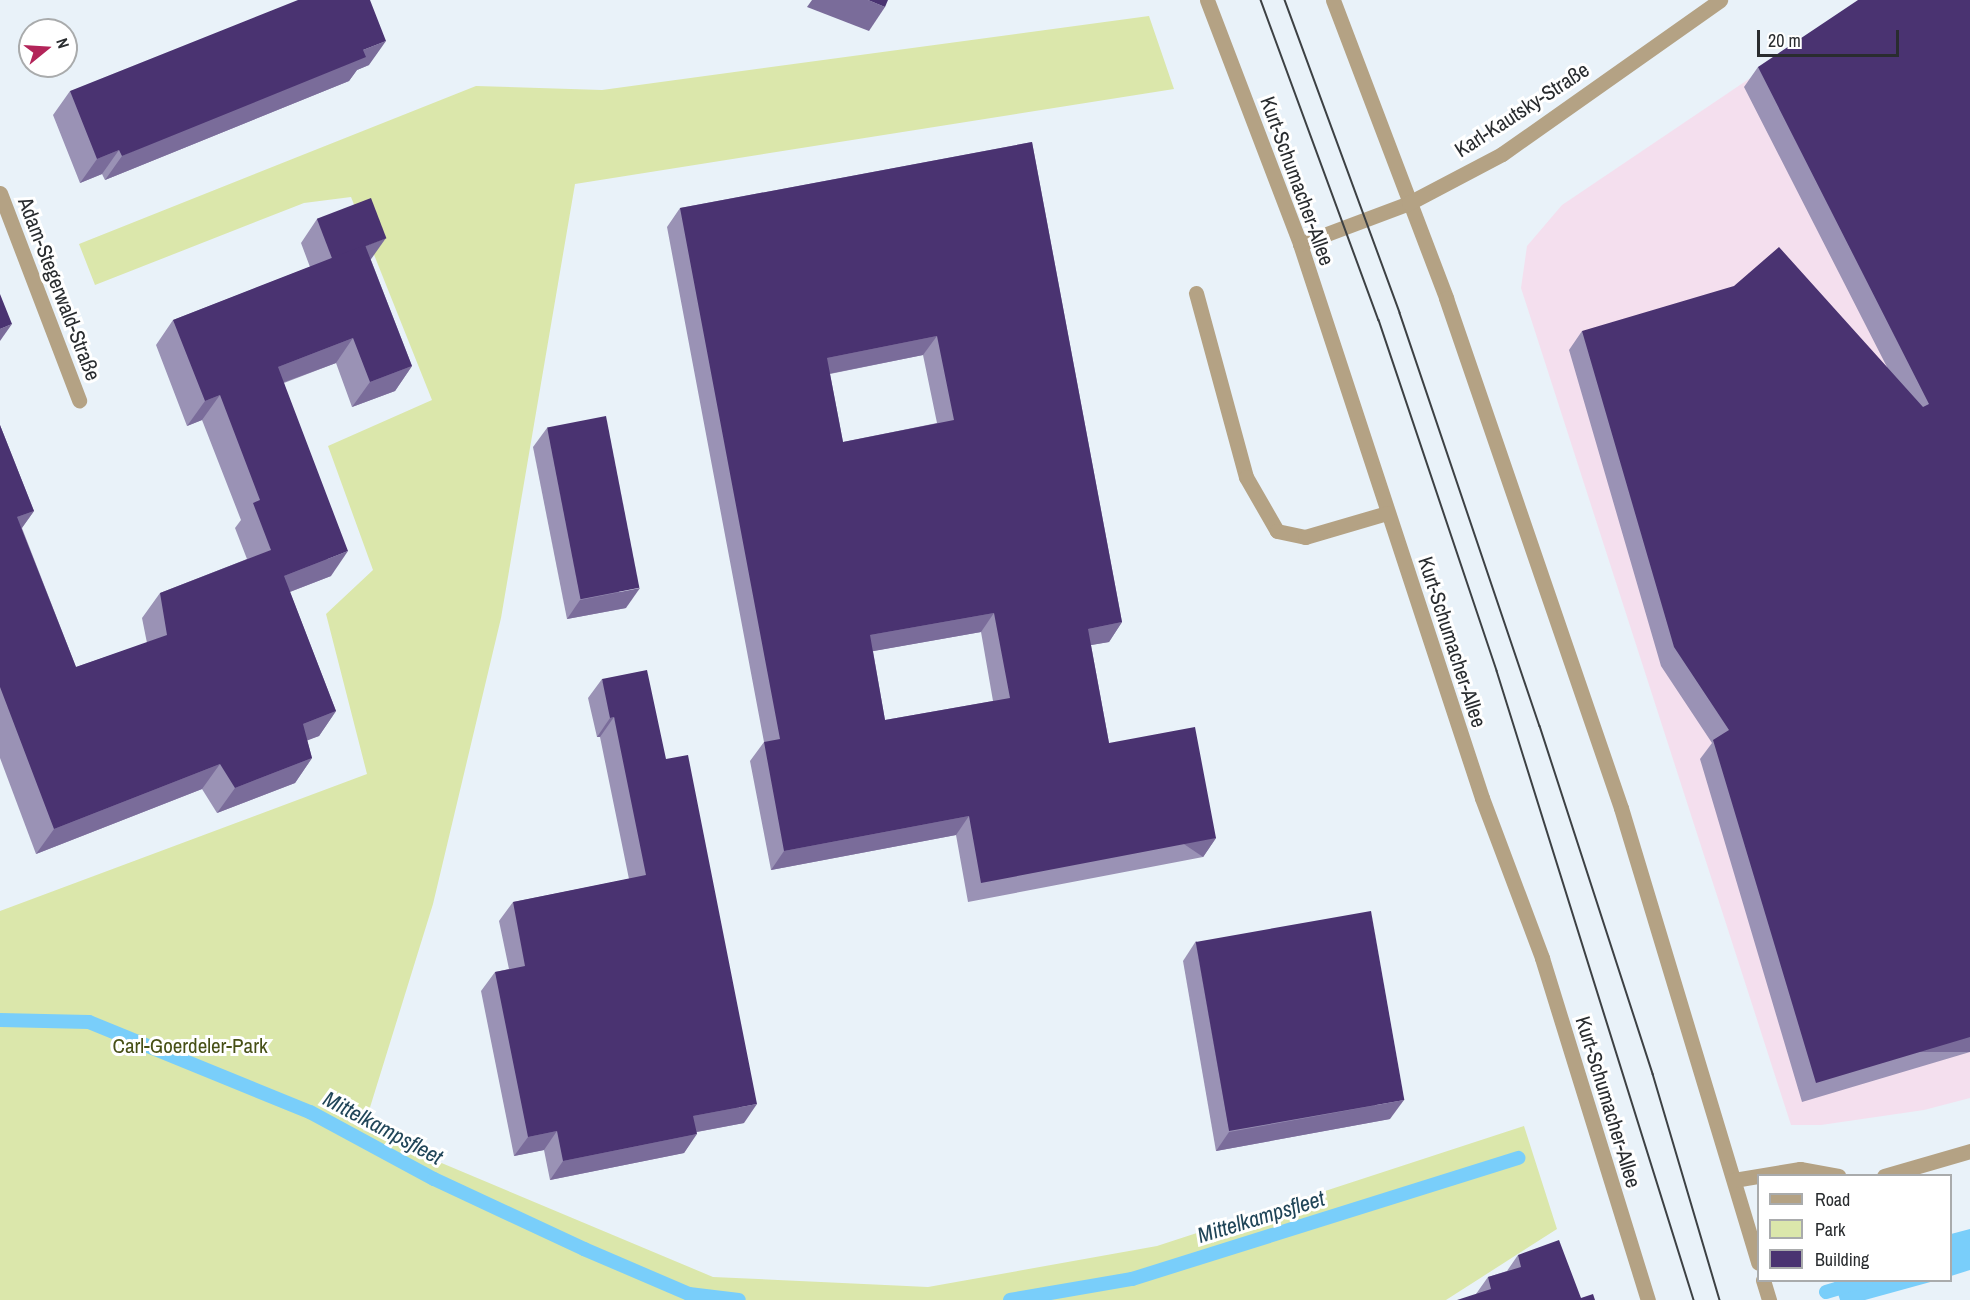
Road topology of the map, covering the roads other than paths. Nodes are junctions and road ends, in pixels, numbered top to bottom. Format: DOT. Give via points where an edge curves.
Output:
graph roads {
  1 [pos="1207,0"];
  2 [pos="1333,0"];
  3 [pos="1720,0"];
  4 [pos="0,193"];
  5 [pos="1410,203"];
  6 [pos="1300,244"];
  7 [pos="1196,293"];
  8 [pos="79,400"];
  9 [pos="1387,513"];
  10 [pos="1970,1151"];
  11 [pos="1770,1174"];
  12 [pos="1827,1174"];
  13 [pos="1891,1174"];
  14 [pos="1757,1176"];
  15 [pos="1734,1180"];
  16 [pos="1757,1255"];
  17 [pos="1763,1282"];
  18 [pos="1648,1300"];
  19 [pos="1769,1300"];
  1 -- 6 [label="street, Kurt-Schumacher-Allee"];
  2 -- 5 [label="street"];
  3 -- 5 [label="street, Karl-Kautsky-Straße" via="1502,154"];
  4 -- 8 [label="street, Adam-Stegerwald-Straße"];
  5 -- 6 [label="street, Karl-Kautsky-Straße"];
  5 -- 15 [label="street" via="1621,808"];
  6 -- 9 [label="street, Kurt-Schumacher-Allee"];
  7 -- 9 [label="street" via="1246,477 1277,531 1305,537"];
  9 -- 18 [label="street, Kurt-Schumacher-Allee" via="1482,798 1542,958"];
  10 -- 13 [label="street"];
  11 -- 12 [label="street" via="1800,1169"];
  14 -- 15 [label="street"];
  15 -- 16 [label="street"];
  17 -- 19 [label="street"];
}
